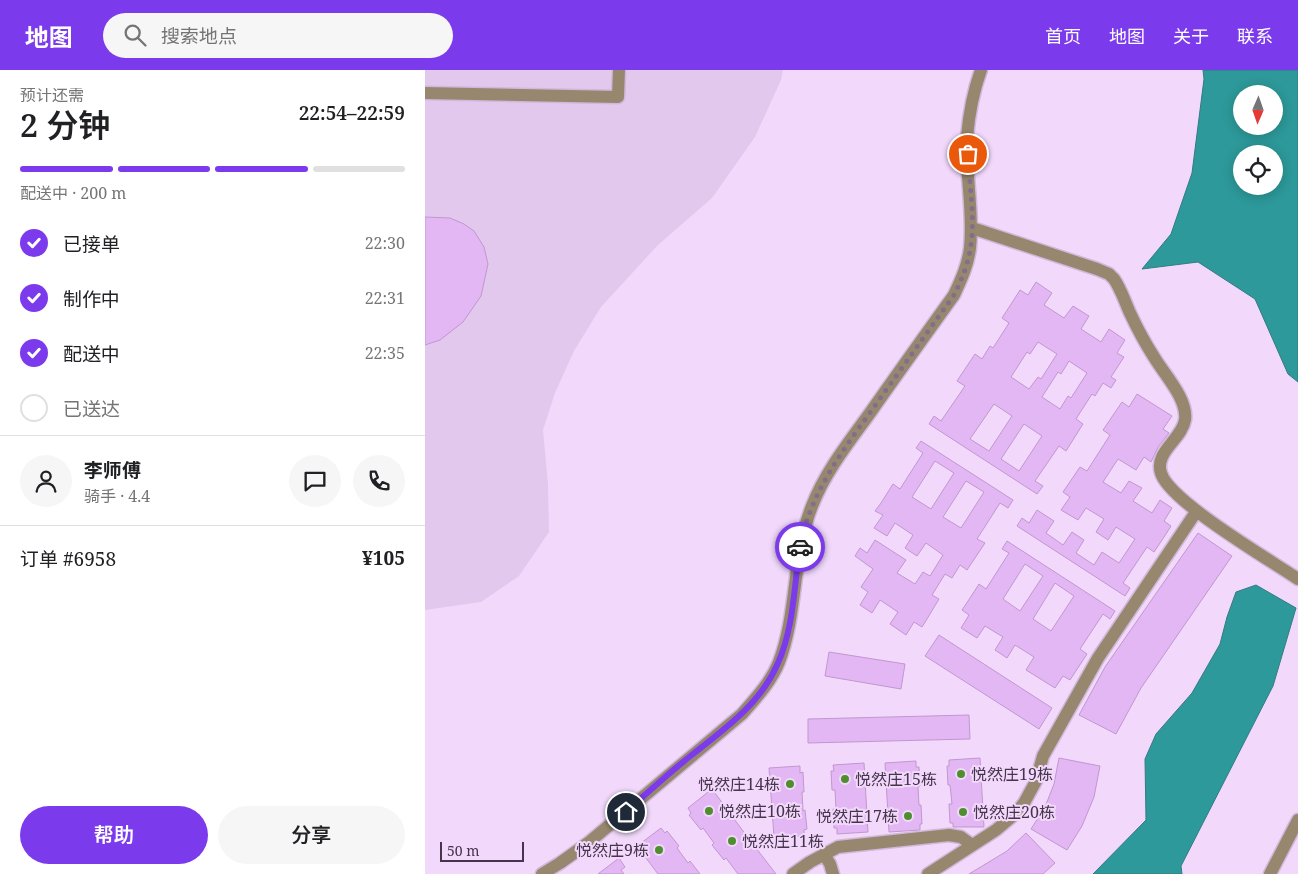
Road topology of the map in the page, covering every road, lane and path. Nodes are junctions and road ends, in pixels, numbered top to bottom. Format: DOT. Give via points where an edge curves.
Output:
graph roads {
  1 [pos="619,70"];
  2 [pos="981,70"];
  3 [pos="425,92"];
  4 [pos="971,228"];
  5 [pos="1196,512"];
  6 [pos="1298,579"];
  7 [pos="1298,820"];
  8 [pos="972,845"];
  9 [pos="824,854"];
  10 [pos="542,874"];
  11 [pos="793,874"];
  12 [pos="833,874"];
  13 [pos="928,874"];
  14 [pos="1270,874"];
  1 -- 3 [label="street" via="618,97"];
  2 -- 4 [label="street" via="971,105 967,138"];
  4 -- 5 [label="street" via="1097,269 1113,279 1153,357 1185,409 1181,432 1160,460 1160,472 1165,482"];
  4 -- 10 [label="street" via="965,272 954,295 845,447 812,505 802,534 787,637 778,664 763,691 735,720 612,824"];
  5 -- 6 [label="street"];
  5 -- 8 [label="street" via="1098,658 1043,756 1036,781 1024,803 1006,822"];
  7 -- 14 [label="street"];
  8 -- 9 [label="street" via="961,837 949,835 838,847"];
  8 -- 13 [label="street"];
  9 -- 11 [label="street"];
  9 -- 12 [label="street"];
}
